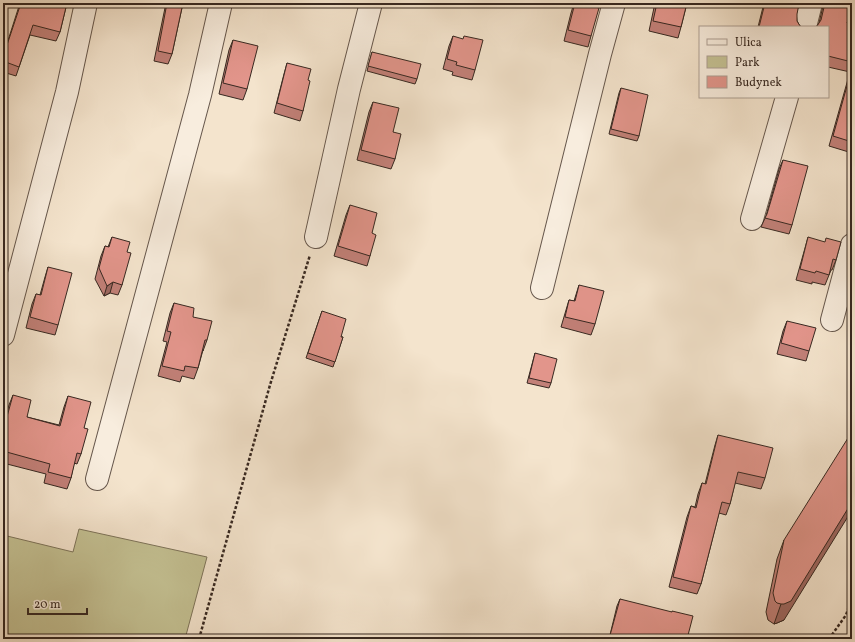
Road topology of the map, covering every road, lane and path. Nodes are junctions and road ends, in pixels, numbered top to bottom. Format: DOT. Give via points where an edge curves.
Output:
graph roads {
  1 [pos="86,3"];
  2 [pos="221,3"];
  3 [pos="371,3"];
  4 [pos="614,3"];
  5 [pos="811,3"];
  6 [pos="805,26"];
  7 [pos="787,98"];
  8 [pos="752,219"];
  9 [pos="316,237"];
  10 [pos="852,245"];
  11 [pos="542,288"];
  12 [pos="832,320"];
  13 [pos="3,335"];
  14 [pos="97,479"];
  15 [pos="852,598"];
  16 [pos="199,639"];
  17 [pos="829,639"];
  1 -- 13 [label="street" via="67,92"];
  2 -- 14 [label="street" via="200,95"];
  3 -- 9 [label="street" via="348,89"];
  4 -- 11 [label="street"];
  5 -- 6 [label="street"];
  7 -- 8 [label="street"];
  9 -- 16 [label="path" via="270,385"];
  10 -- 12 [label="street"];
  15 -- 17 [label="path" via="846,615"];
}
